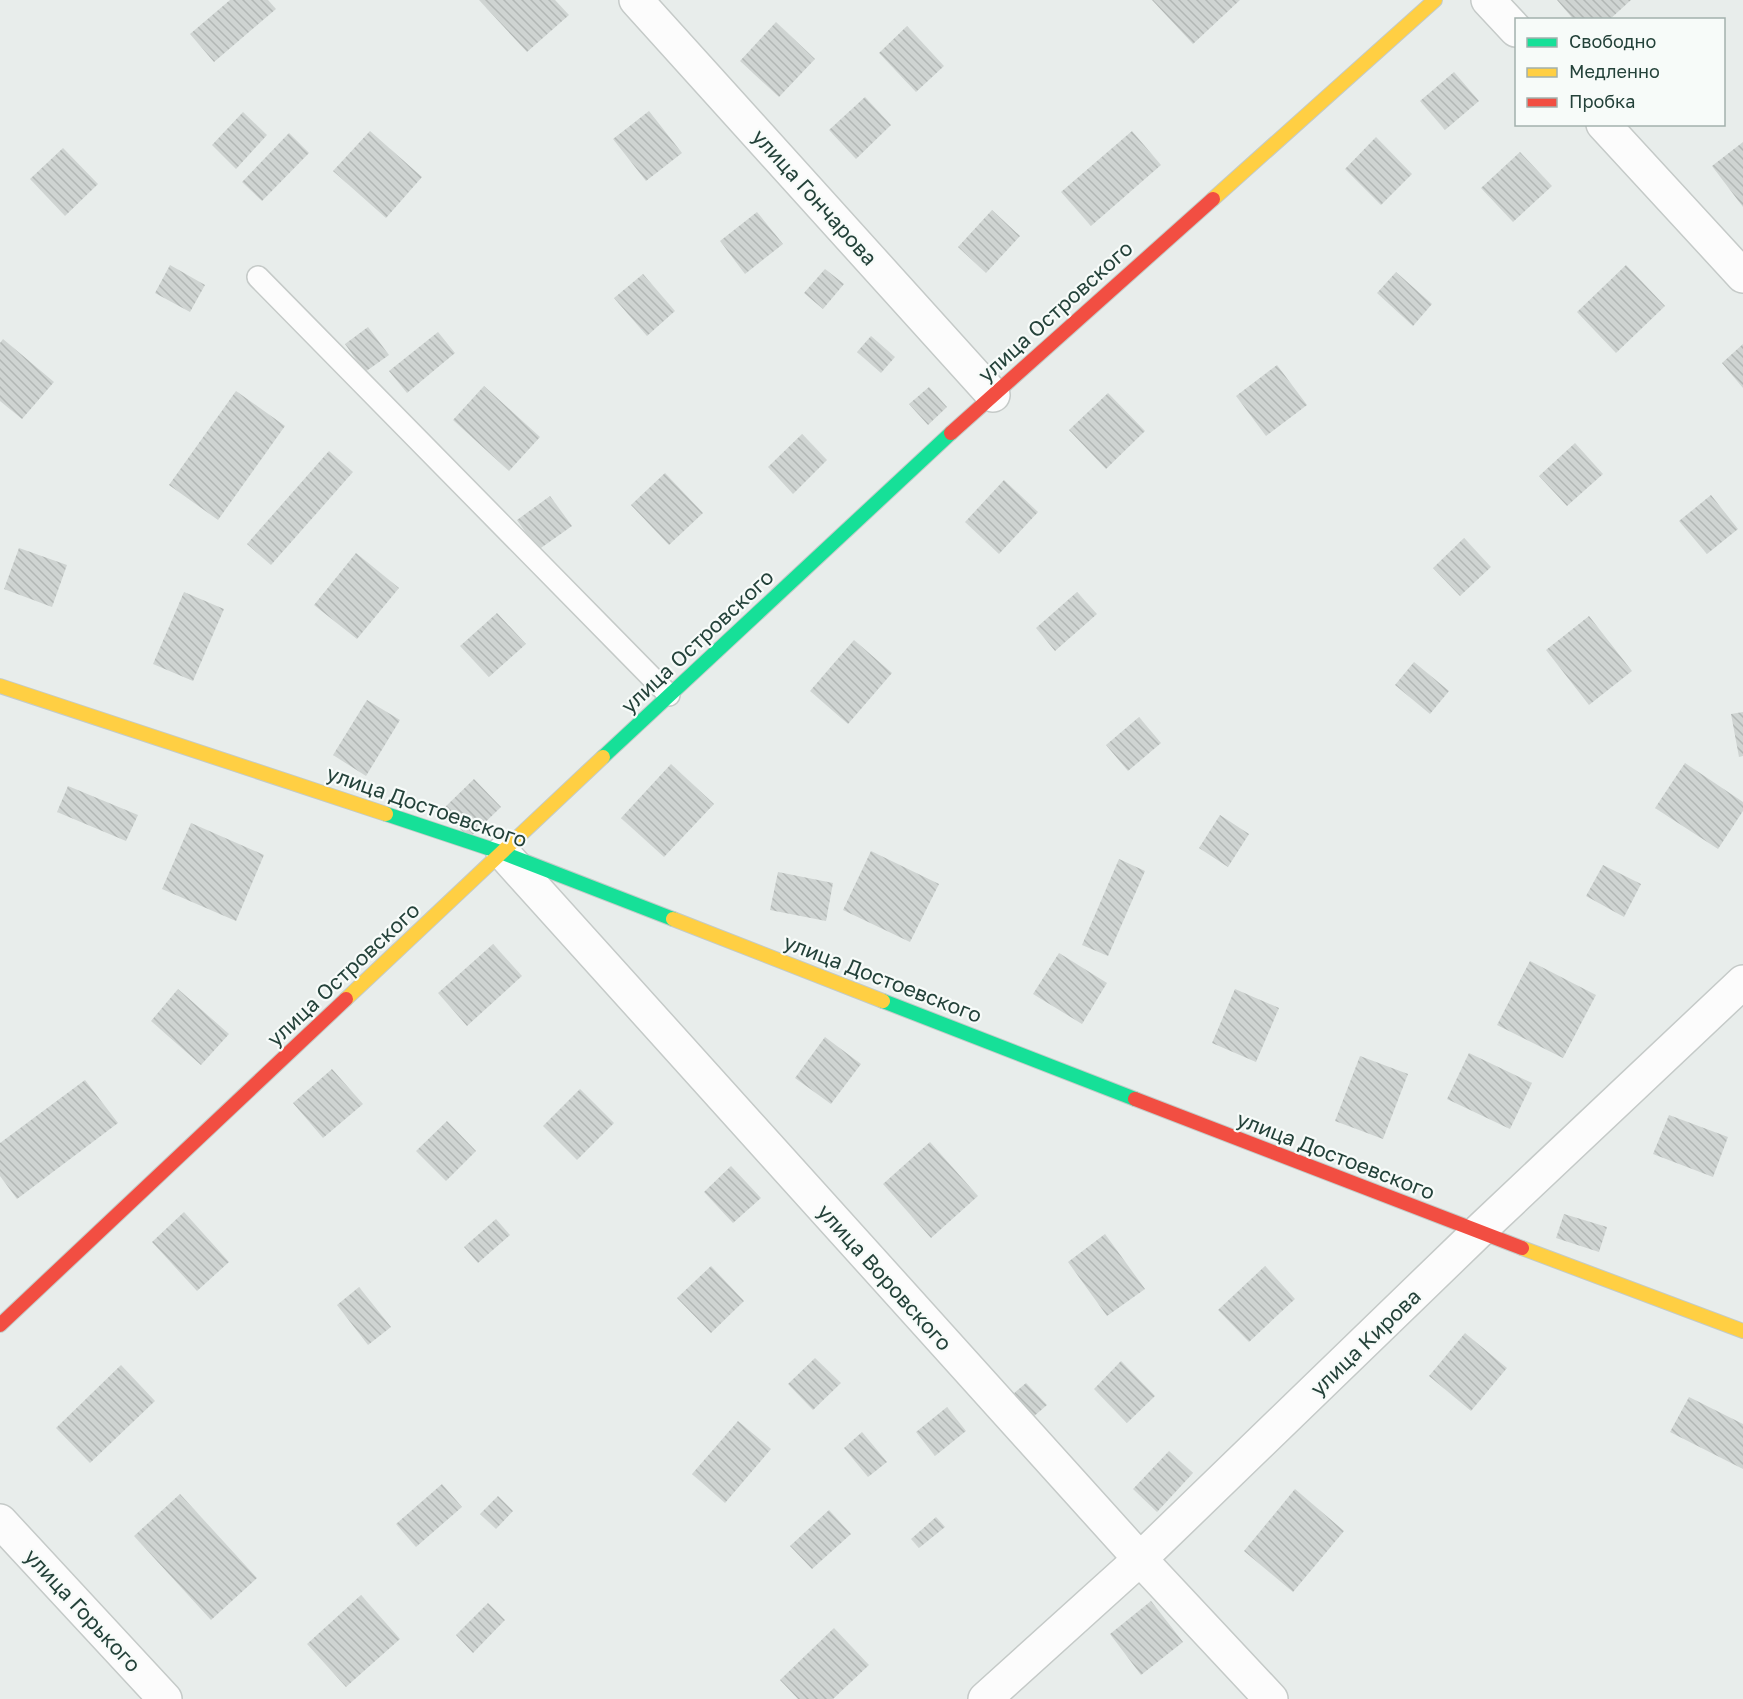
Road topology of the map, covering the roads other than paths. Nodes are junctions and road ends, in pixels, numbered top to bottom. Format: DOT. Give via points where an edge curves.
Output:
graph roads {
  1 [pos="636,0"];
  2 [pos="1435,0"];
  3 [pos="1488,0"];
  4 [pos="1515,29"];
  5 [pos="1606,126"];
  6 [pos="1743,276"];
  7 [pos="258,277"];
  8 [pos="993,394"];
  9 [pos="0,686"];
  10 [pos="669,695"];
  11 [pos="502,853"];
  12 [pos="1743,982"];
  13 [pos="1478,1233"];
  14 [pos="0,1325"];
  15 [pos="1743,1331"];
  16 [pos="0,1521"];
  17 [pos="1140,1559"];
  18 [pos="165,1699"];
  19 [pos="985,1699"];
  20 [pos="1271,1699"];
  1 -- 8 [label="street, улица Гончарова"];
  2 -- 8 [label="street, улица Островского"];
  3 -- 4 [label="street"];
  5 -- 6 [label="street"];
  7 -- 10 [label="lane"];
  8 -- 10 [label="street, улица Островского"];
  9 -- 11 [label="street, улица Достоевского"];
  10 -- 11 [label="street, улица Островского"];
  11 -- 13 [label="street, улица Достоевского"];
  11 -- 14 [label="street, улица Островского"];
  11 -- 17 [label="street, улица Воровского"];
  12 -- 13 [label="street, улица Кирова"];
  13 -- 15 [label="street, улица Достоевского"];
  13 -- 17 [label="street, улица Кирова"];
  16 -- 18 [label="street, улица Горького"];
  17 -- 19 [label="street, улица Кирова"];
  17 -- 20 [label="street, улица Воровского"];
}
